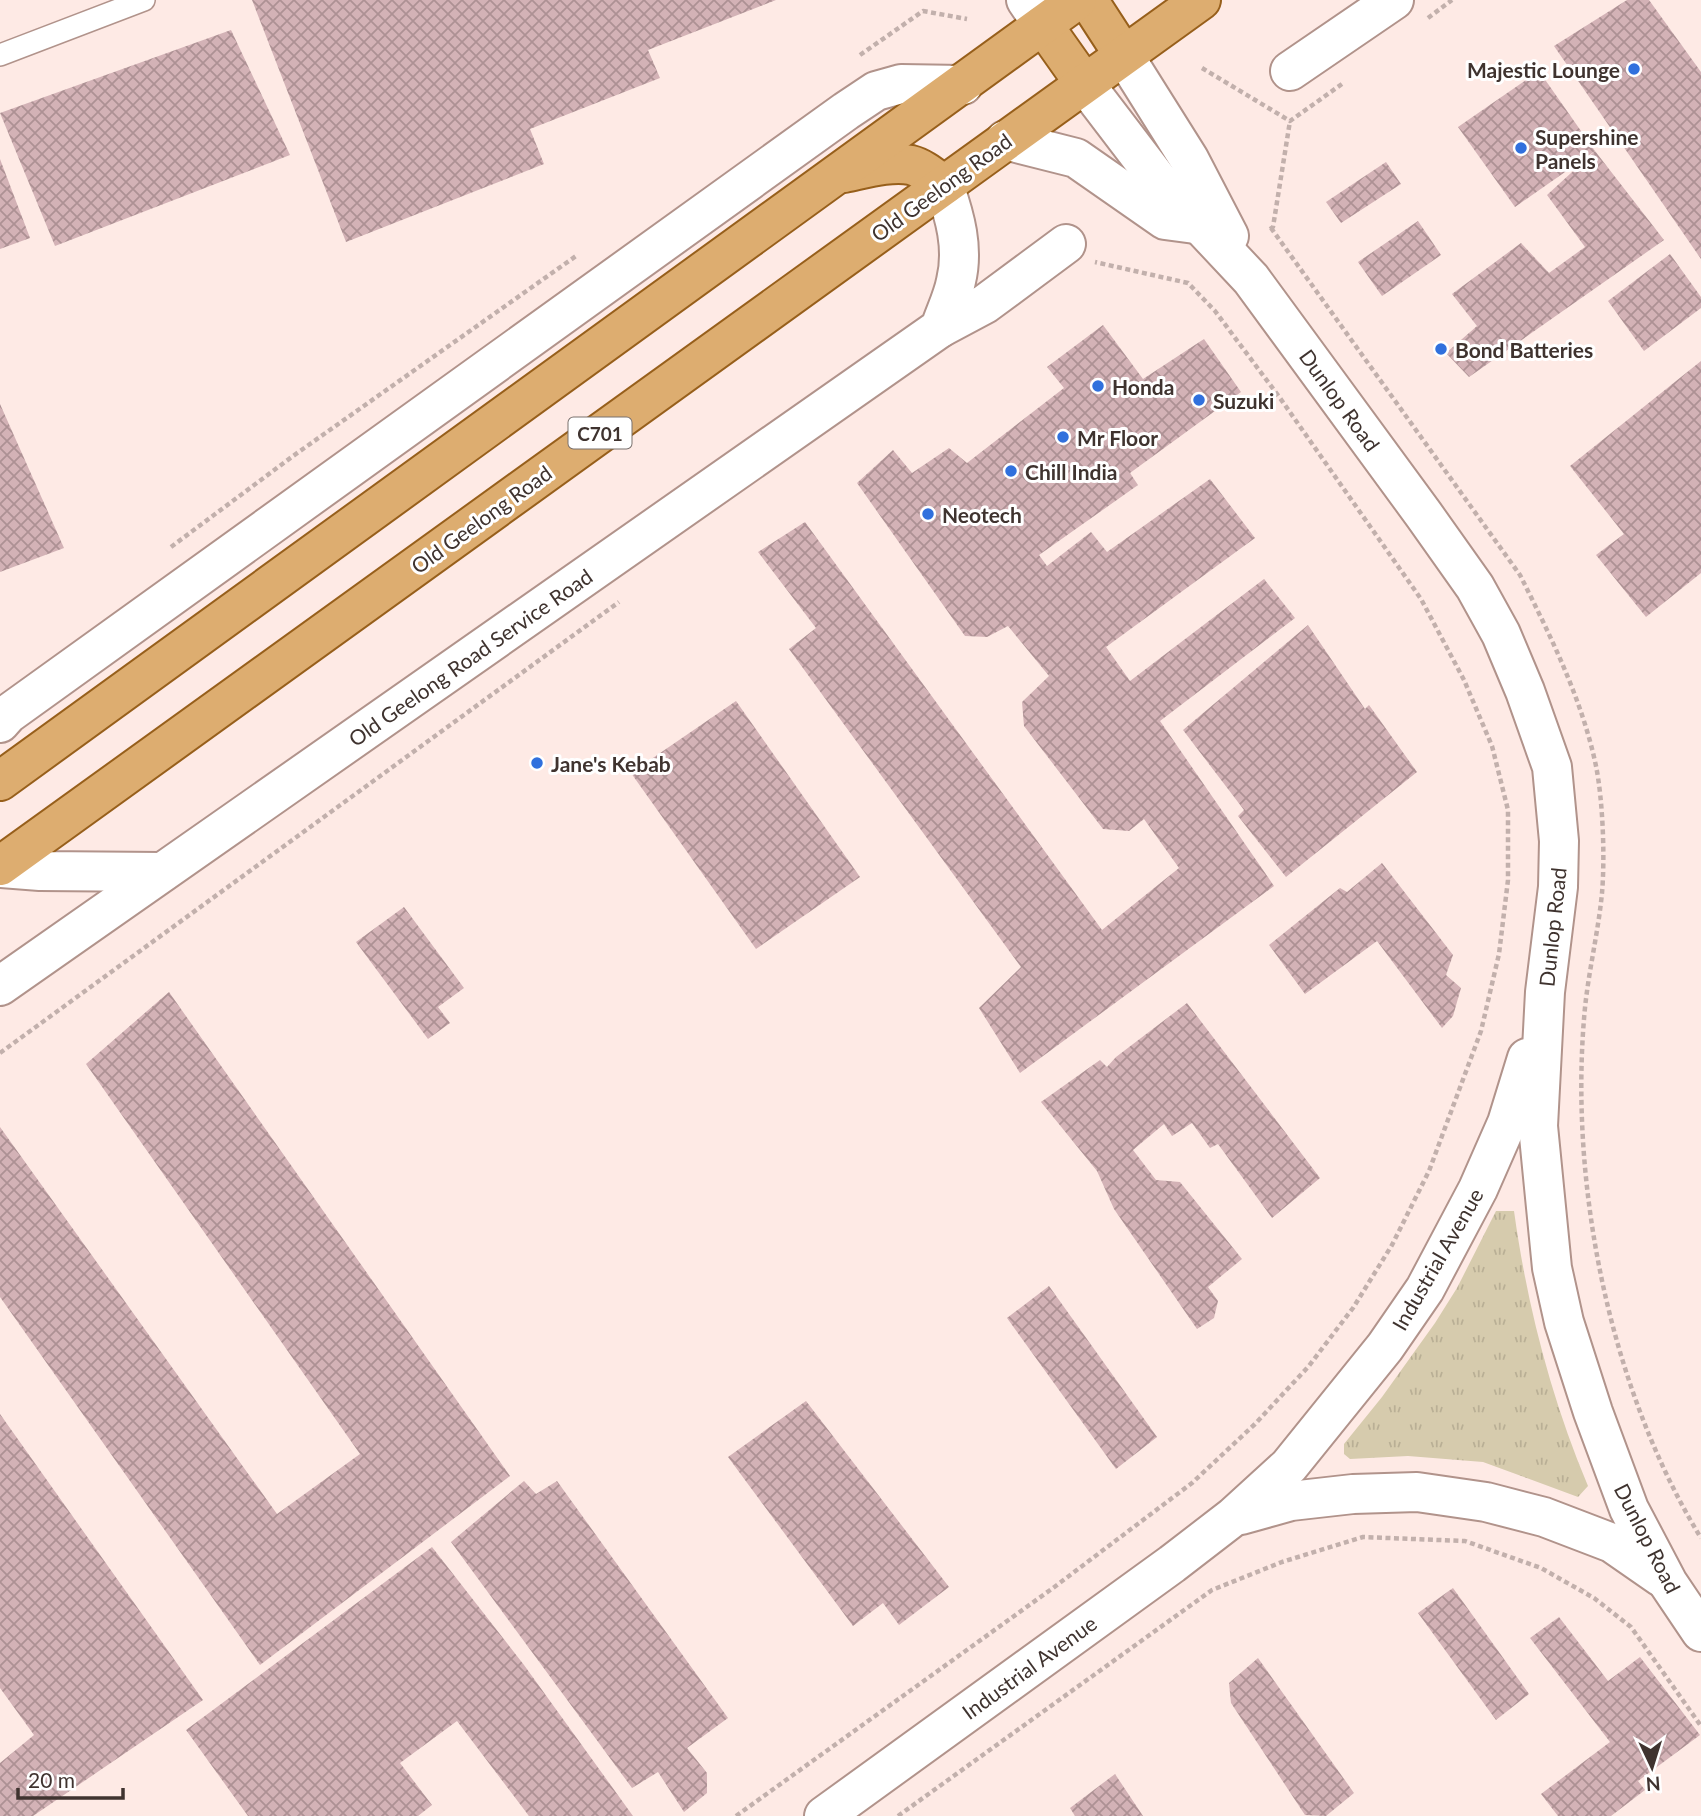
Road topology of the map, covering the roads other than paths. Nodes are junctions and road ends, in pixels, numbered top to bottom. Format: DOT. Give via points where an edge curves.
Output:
graph roads {
  1 [pos="144,0"];
  2 [pos="1077,0"];
  3 [pos="1088,0"];
  4 [pos="1201,0"];
  5 [pos="1394,0"];
  6 [pos="1034,13"];
  7 [pos="1123,54"];
  8 [pos="0,55"];
  9 [pos="1290,71"];
  10 [pos="1084,83"];
  11 [pos="963,85"];
  12 [pos="1004,140"];
  13 [pos="838,174"];
  14 [pos="944,185"];
  15 [pos="1201,225"];
  16 [pos="1080,253"];
  17 [pos="729,254"];
  18 [pos="632,264"];
  19 [pos="1243,265"];
  20 [pos="940,328"];
  21 [pos="0,723"];
  22 [pos="0,781"];
  23 [pos="0,867"];
  24 [pos="162,872"];
  25 [pos="0,986"];
  26 [pos="1545,992"];
  27 [pos="1233,1517"];
  28 [pos="1668,1583"];
  29 [pos="1701,1632"];
  30 [pos="824,1816"];
  1 -- 8 [label="lane"];
  2 -- 6 [label="main road"];
  3 -- 7 [label="main road"];
  4 -- 7 [label="main road, Old Geelong Road / C701"];
  5 -- 9 [label="street"];
  6 -- 10 [label="main road"];
  6 -- 11 [label="main road"];
  7 -- 10 [label="main road, Old Geelong Road / C701"];
  7 -- 19 [label="street, Dunlop Road" via="1189,159"];
  10 -- 12 [label="main road, Old Geelong Road / C701"];
  10 -- 15 [label="street, Dunlop Road" via="1158,180"];
  11 -- 13 [label="main road"];
  11 -- 18 [label="street" via="901,84 876,91"];
  12 -- 14 [label="main road, Old Geelong Road / C701"];
  12 -- 15 [label="street" via="1076,158 1165,220"];
  13 -- 14 [label="main road" via="910,165"];
  13 -- 17 [label="main road"];
  14 -- 20 [label="street" via="960,247 956,281"];
  14 -- 23 [label="main road, Old Geelong Road / C701"];
  15 -- 19 [label="street, Dunlop Road"];
  16 -- 20 [label="street, Old Geelong Road Service Road"];
  17 -- 18 [label="street"];
  17 -- 22 [label="main road"];
  18 -- 21 [label="street"];
  19 -- 26 [label="street, Dunlop Road" via="1475,587 1516,668 1552,767 1557,815 1558,887"];
  20 -- 24 [label="street, Old Geelong Road Service Road"];
  23 -- 24 [label="street"];
  24 -- 25 [label="street, Old Geelong Road Service Road"];
  26 -- 27 [label="street, Industrial Avenue" via="1507,1123 1425,1289 1297,1457"];
  26 -- 28 [label="street, Dunlop Road" via="1538,1126 1552,1268 1597,1424 1629,1509"];
  27 -- 28 [label="street, Industrial Avenue" via="1291,1501 1353,1494 1417,1492 1486,1502 1544,1517 1612,1543"];
  27 -- 30 [label="street, Industrial Avenue"];
  28 -- 29 [label="street, Dunlop Road"];
}
